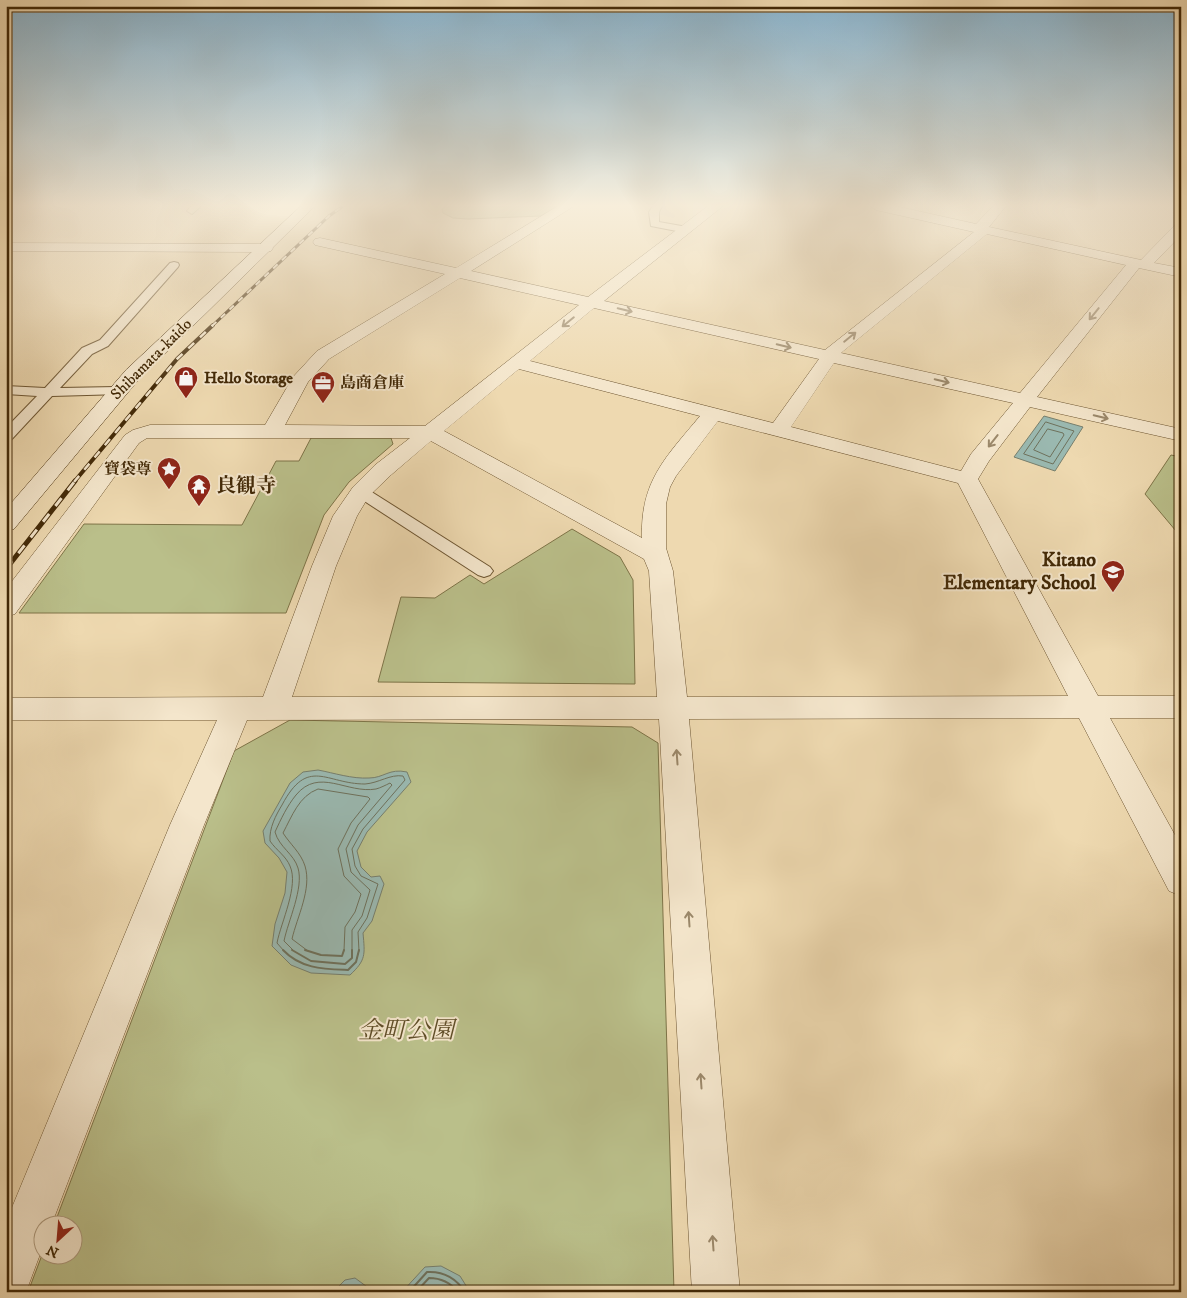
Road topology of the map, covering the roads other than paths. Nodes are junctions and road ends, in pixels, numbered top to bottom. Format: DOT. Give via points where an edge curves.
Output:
graph roads {
  1 [pos="173,267"];
  2 [pos="246,267"];
  3 [pos="433,267"];
  4 [pos="467,267"];
  5 [pos="639,267"];
  6 [pos="936,267"];
  7 [pos="1138,267"];
  8 [pos="1152,267"];
  9 [pos="458,272"];
  10 [pos="1181,273"];
  11 [pos="592,302"];
  12 [pos="830,356"];
  13 [pos="516,363"];
  14 [pos="6,390"];
  15 [pos="117,391"];
  16 [pos="48,392"];
  17 [pos="1025,400"];
  18 [pos="713,414"];
  19 [pos="778,430"];
  20 [pos="272,431"];
  21 [pos="430,432"];
  22 [pos="1181,435"];
  23 [pos="6,437"];
  24 [pos="967,479"];
  25 [pos="362,492"];
  26 [pos="6,524"];
  27 [pos="655,555"];
  28 [pos="484,571"];
  29 [pos="6,608"];
  30 [pos="1087,706"];
  31 [pos="1181,706"];
  32 [pos="673,708"];
  33 [pos="6,709"];
  34 [pos="255,709"];
  35 [pos="1181,880"];
  36 [pos="6,1281"];
  37 [pos="716,1292"];
  1 -- 16 [label="lane" via="104,343 87,352"];
  2 -- 15 [label="street, Shibamata-kaido"];
  3 -- 9 [label="street"];
  4 -- 9 [label="street"];
  5 -- 11 [label="street"];
  12 -- 6 [label="street, one-way"];
  7 -- 17 [label="street, one-way"];
  8 -- 10 [label="street"];
  9 -- 11 [label="street"];
  9 -- 20 [label="street" via="348,339 309,367 296,384"];
  11 -- 12 [label="street, one-way"];
  11 -- 13 [label="street, one-way"];
  12 -- 17 [label="street, one-way"];
  12 -- 19 [label="street"];
  13 -- 18 [label="street"];
  13 -- 21 [label="street"];
  14 -- 16 [label="lane"];
  15 -- 16 [label="lane"];
  15 -- 26 [label="street, Shibamata-kaido"];
  16 -- 23 [label="lane"];
  17 -- 22 [label="street, one-way"];
  17 -- 24 [label="street, one-way"];
  18 -- 19 [label="street"];
  18 -- 27 [label="street" via="668,471 656,496"];
  19 -- 24 [label="street"];
  20 -- 21 [label="street"];
  20 -- 29 [label="street" via="150,431 132,439"];
  21 -- 25 [label="street" via="383,470"];
  21 -- 27 [label="street"];
  24 -- 30 [label="street"];
  25 -- 28 [label="lane"];
  25 -- 34 [label="street" via="345,516"];
  27 -- 32 [label="street" via="661,571"];
  30 -- 31 [label="street"];
  30 -- 32 [label="street"];
  30 -- 35 [label="street"];
  32 -- 34 [label="street"];
  37 -- 32 [label="street, one-way"];
  33 -- 34 [label="street"];
  34 -- 36 [label="street" via="187,825"];
}
